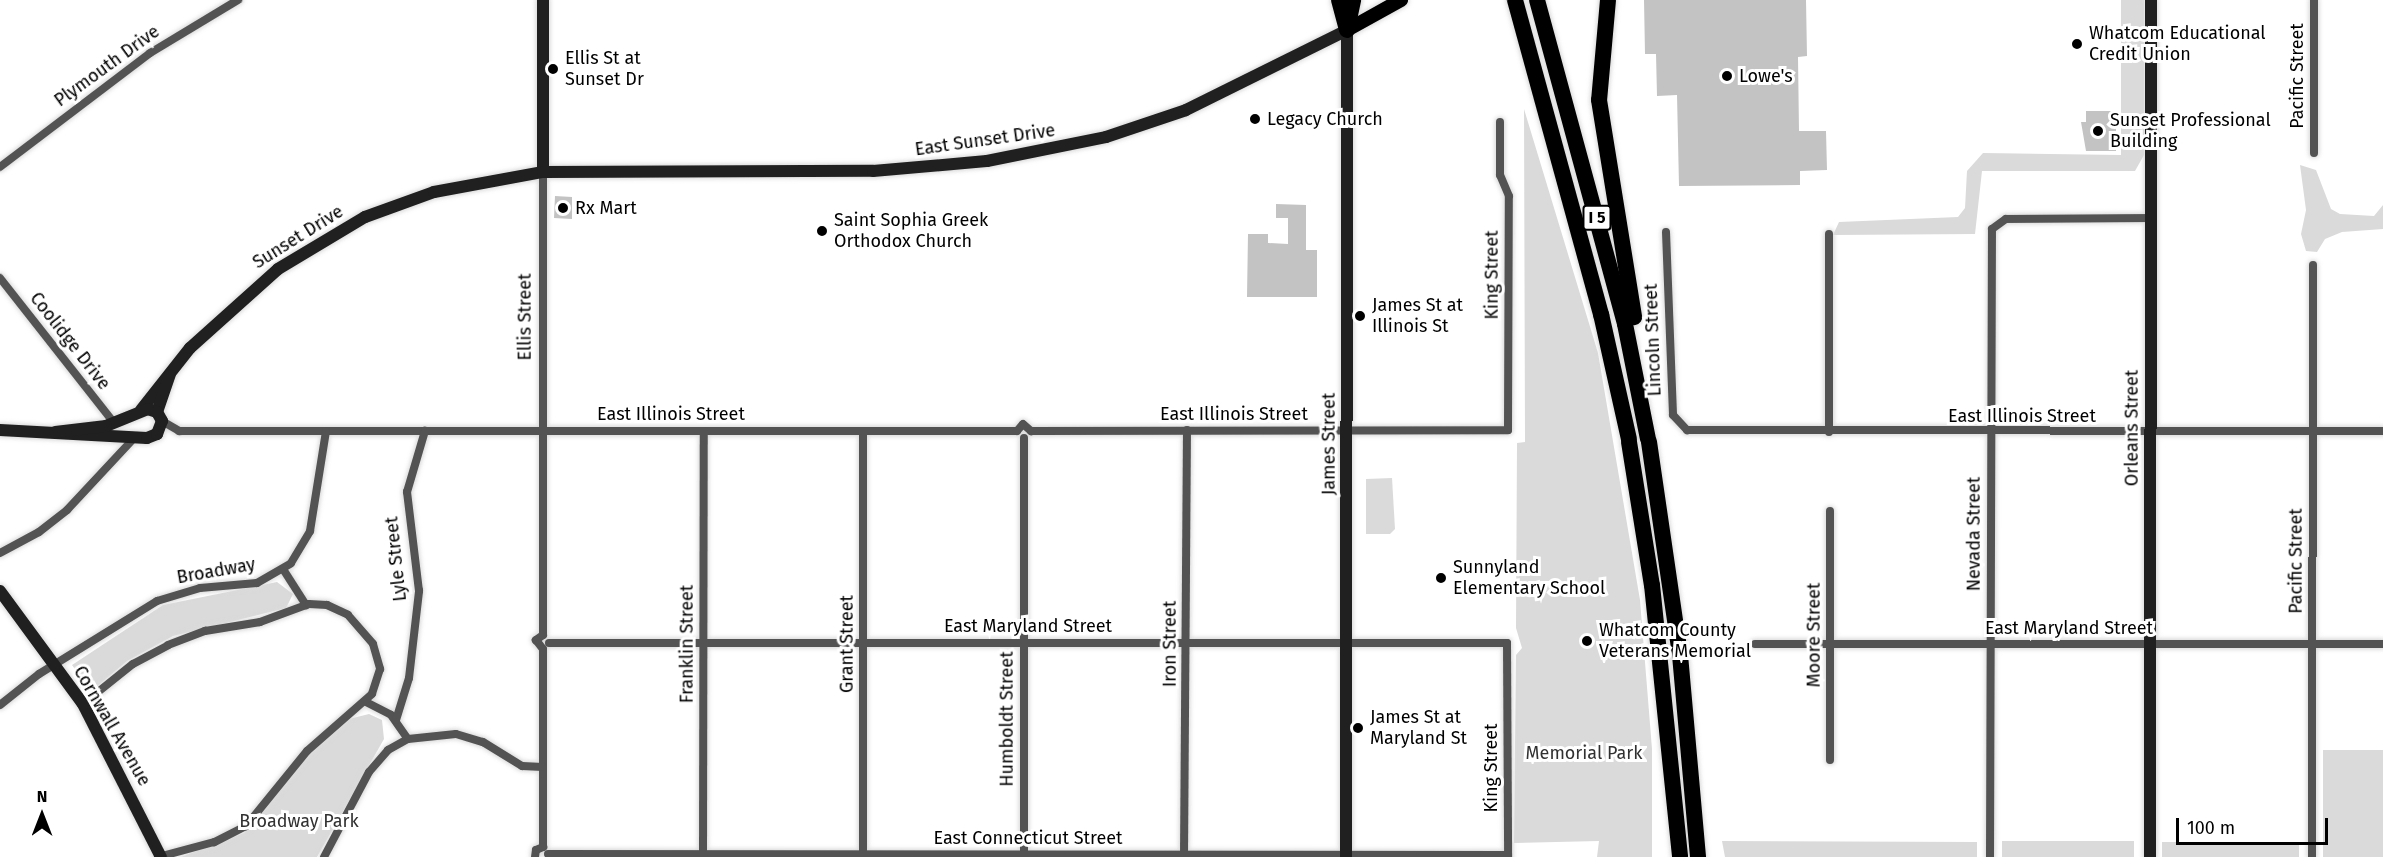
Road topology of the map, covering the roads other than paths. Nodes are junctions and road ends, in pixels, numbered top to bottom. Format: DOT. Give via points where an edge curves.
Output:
graph roads {
  1 [pos="238,0"];
  2 [pos="543,0"];
  3 [pos="1339,0"];
  4 [pos="1353,0"];
  5 [pos="1401,0"];
  6 [pos="1515,0"];
  7 [pos="1537,0"];
  8 [pos="1608,0"];
  9 [pos="2151,0"];
  10 [pos="2314,0"];
  11 [pos="1347,30"];
  12 [pos="1500,122"];
  13 [pos="2314,153"];
  14 [pos="0,167"];
  15 [pos="543,172"];
  16 [pos="2150,218"];
  17 [pos="1666,232"];
  18 [pos="1829,234"];
  19 [pos="2313,265"];
  20 [pos="0,278"];
  21 [pos="1631,351"];
  22 [pos="173,368"];
  23 [pos="141,410"];
  24 [pos="160,417"];
  25 [pos="107,428"];
  26 [pos="0,430"];
  27 [pos="1187,430"];
  28 [pos="1347,430"];
  29 [pos="1508,430"];
  30 [pos="326,431"];
  31 [pos="424,431"];
  32 [pos="543,431"];
  33 [pos="704,431"];
  34 [pos="863,431"];
  35 [pos="1017,431"];
  36 [pos="1031,431"];
  37 [pos="2383,431"];
  38 [pos="1829,432"];
  39 [pos="1990,432"];
  40 [pos="2150,432"];
  41 [pos="2313,432"];
  42 [pos="1696,433"];
  43 [pos="136,437"];
  44 [pos="1024,438"];
  45 [pos="1830,511"];
  46 [pos="0,553"];
  47 [pos="283,569"];
  48 [pos="0,591"];
  49 [pos="306,605"];
  50 [pos="704,643"];
  51 [pos="863,643"];
  52 [pos="1024,643"];
  53 [pos="1187,643"];
  54 [pos="1346,643"];
  55 [pos="1508,643"];
  56 [pos="1755,644"];
  57 [pos="1830,644"];
  58 [pos="1990,644"];
  59 [pos="2150,644"];
  60 [pos="2312,644"];
  61 [pos="2383,644"];
  62 [pos="546,646"];
  63 [pos="56,665"];
  64 [pos="366,702"];
  65 [pos="82,704"];
  66 [pos="0,705"];
  67 [pos="396,720"];
  68 [pos="408,739"];
  69 [pos="1830,760"];
  70 [pos="543,767"];
  71 [pos="546,853"];
  72 [pos="703,856"];
  73 [pos="863,856"];
  74 [pos="1024,856"];
  75 [pos="1184,856"];
  76 [pos="1346,856"];
  77 [pos="1508,856"];
  78 [pos="160,857"];
  79 [pos="324,857"];
  80 [pos="535,857"];
  81 [pos="1680,857"];
  82 [pos="1698,857"];
  83 [pos="1990,857"];
  84 [pos="2150,857"];
  85 [pos="2312,857"];
  1 -- 14 [label="street, Plymouth Drive" via="150,53"];
  2 -- 15 [label="main road, Ellis Street"];
  3 -- 11 [label="highway"];
  4 -- 11 [label="highway"];
  5 -- 11 [label="main road, East Sunset Drive"];
  6 -- 81 [label="highway, I 5" via="1601,314 1629,440 1654,596"];
  7 -- 21 [label="highway, I 5"];
  8 -- 21 [label="highway" via="1599,100 1635,324"];
  9 -- 16 [label="main road, Orleans Street"];
  10 -- 13 [label="street, Pacific Street"];
  11 -- 15 [label="main road, East Sunset Drive" via="1186,110 1106,136 987,161 873,171"];
  11 -- 28 [label="main road, James Street"];
  12 -- 29 [label="street, King Street" via="1500,175 1509,196"];
  15 -- 22 [label="main road, Sunset Drive" via="434,192 335,232 249,291"];
  15 -- 32 [label="street, Ellis Street"];
  16 -- 39 [label="street, Nevada Street" via="1997,222 1991,234"];
  16 -- 40 [label="main road, Orleans Street"];
  17 -- 42 [label="street, Lincoln Street" via="1673,415 1678,424"];
  18 -- 38 [label="street"];
  19 -- 41 [label="street, Pacific Street"];
  20 -- 25 [label="street, Coolidge Drive" via="98,403"];
  21 -- 82 [label="highway, I 5" via="1678,644"];
  22 -- 23 [label="main road, Sunset Drive"];
  22 -- 24 [label="main road, Sunset Drive"];
  23 -- 24 [label="main road"];
  23 -- 25 [label="main road"];
  24 -- 30 [label="street, East Illinois Street" via="179,431"];
  24 -- 43 [label="main road" via="153,437"];
  25 -- 26 [label="main road" via="55,432"];
  25 -- 43 [label="main road"];
  27 -- 28 [label="street, East Illinois Street"];
  27 -- 36 [label="street, East Illinois Street"];
  27 -- 53 [label="street, Iron Street"];
  28 -- 29 [label="street, East Illinois Street"];
  28 -- 54 [label="main road, James Street"];
  30 -- 31 [label="street, East Illinois Street"];
  30 -- 47 [label="street, Broadway" via="310,531 297,556"];
  31 -- 32 [label="street, East Illinois Street"];
  31 -- 67 [label="street, Lyle Street" via="407,492 419,599 409,678"];
  32 -- 33 [label="street, East Illinois Street"];
  32 -- 62 [label="street, Ellis Street"];
  33 -- 34 [label="street, East Illinois Street"];
  33 -- 50 [label="street, Franklin Street"];
  34 -- 35 [label="street, East Illinois Street"];
  34 -- 51 [label="street, Grant Street"];
  35 -- 36 [label="street, East Illinois Street" via="1025,424"];
  35 -- 44 [label="street"];
  36 -- 44 [label="street"];
  37 -- 41 [label="street, East Illinois Street"];
  38 -- 39 [label="street, East Illinois Street"];
  38 -- 42 [label="street, East Illinois Street"];
  39 -- 40 [label="street, East Illinois Street"];
  39 -- 58 [label="street, Nevada Street"];
  40 -- 41 [label="street, East Illinois Street"];
  40 -- 59 [label="main road, Orleans Street"];
  41 -- 60 [label="street, Pacific Street"];
  43 -- 46 [label="street" via="49,525"];
  44 -- 52 [label="street, Humboldt Street"];
  45 -- 57 [label="street, Moore Street"];
  47 -- 49 [label="street"];
  47 -- 63 [label="street, Broadway" via="257,583 200,588 157,601"];
  48 -- 63 [label="main road, Cornwall Avenue"];
  49 -- 64 [label="street" via="322,604 342,611 369,638 380,669"];
  49 -- 65 [label="street" via="260,622 205,632 168,645 133,664"];
  50 -- 51 [label="street, East Maryland Street"];
  50 -- 62 [label="street, East Maryland Street"];
  50 -- 72 [label="street, Franklin Street"];
  51 -- 52 [label="street, East Maryland Street"];
  51 -- 73 [label="street, Grant Street"];
  52 -- 53 [label="street, East Maryland Street"];
  52 -- 74 [label="street, Humboldt Street"];
  53 -- 54 [label="street, East Maryland Street"];
  53 -- 75 [label="street, Iron Street"];
  54 -- 55 [label="street, East Maryland Street"];
  54 -- 76 [label="main road, James Street"];
  55 -- 77 [label="street, King Street"];
  56 -- 57 [label="street, East Maryland Street"];
  57 -- 58 [label="street, East Maryland Street"];
  57 -- 69 [label="street, Moore Street"];
  58 -- 59 [label="street, East Maryland Street"];
  58 -- 83 [label="street, Nevada Street"];
  59 -- 60 [label="street, East Maryland Street"];
  59 -- 84 [label="main road, Orleans Street"];
  60 -- 61 [label="street, East Maryland Street"];
  60 -- 85 [label="street, Pacific Street"];
  62 -- 70 [label="street"];
  63 -- 65 [label="main road, Cornwall Avenue"];
  63 -- 66 [label="street, Broadway"];
  64 -- 67 [label="street"];
  64 -- 78 [label="street" via="319,738 240,830 214,842"];
  65 -- 78 [label="main road, Cornwall Avenue"];
  67 -- 68 [label="street"];
  68 -- 70 [label="street" via="456,734 483,742 522,766"];
  68 -- 79 [label="street" via="388,750 369,772"];
  70 -- 71 [label="street"];
  71 -- 72 [label="street, East Connecticut Street"];
  71 -- 80 [label="street" via="536,850"];
  72 -- 73 [label="street, East Connecticut Street"];
  73 -- 74 [label="street, East Connecticut Street"];
  74 -- 75 [label="street, East Connecticut Street"];
  75 -- 76 [label="street, East Connecticut Street"];
  76 -- 77 [label="street, East Connecticut Street"];
}
